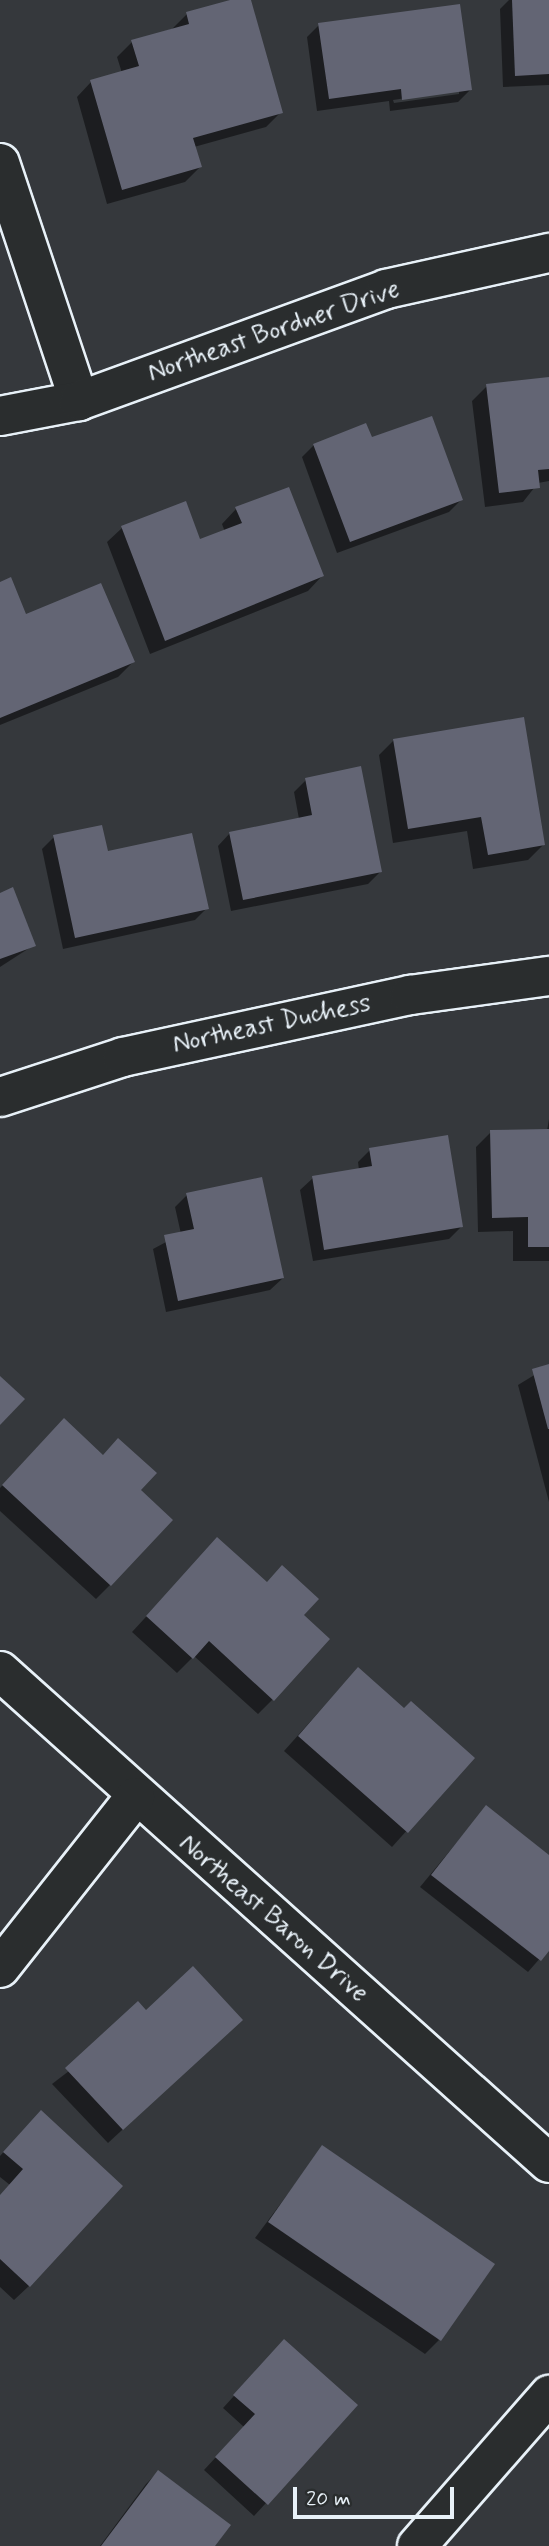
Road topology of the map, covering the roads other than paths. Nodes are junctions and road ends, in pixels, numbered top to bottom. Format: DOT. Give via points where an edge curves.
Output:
graph roads {
  1 [pos="0,163"];
  2 [pos="549,253"];
  3 [pos="79,401"];
  4 [pos="0,416"];
  5 [pos="549,976"];
  6 [pos="0,1097"];
  7 [pos="0,1671"];
  8 [pos="135,1797"];
  9 [pos="0,1968"];
  10 [pos="549,2163"];
  11 [pos="549,2395"];
  12 [pos="417,2546"];
  1 -- 3 [label="street"];
  2 -- 3 [label="street, Northeast Bordner Drive" via="386,289"];
  3 -- 4 [label="street, Northeast Bordner Drive"];
  5 -- 6 [label="street, Northeast Duchess" via="410,995 123,1057"];
  7 -- 8 [label="street, Northeast Baron Drive"];
  8 -- 9 [label="street"];
  8 -- 10 [label="street, Northeast Baron Drive"];
  11 -- 12 [label="street"];
}
